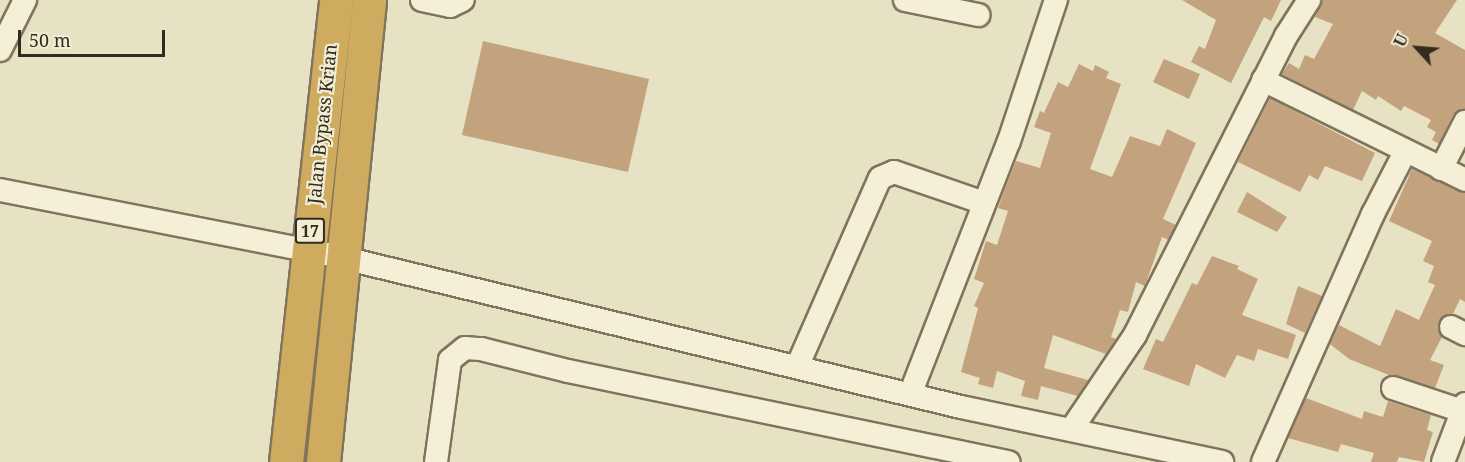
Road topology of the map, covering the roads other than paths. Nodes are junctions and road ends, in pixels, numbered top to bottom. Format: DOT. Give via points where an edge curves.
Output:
graph roads {
  1 [pos="26,0"];
  2 [pos="336,0"];
  3 [pos="369,0"];
  4 [pos="422,0"];
  5 [pos="463,0"];
  6 [pos="904,0"];
  7 [pos="1056,0"];
  8 [pos="1310,0"];
  9 [pos="978,15"];
  10 [pos="0,50"];
  11 [pos="1263,80"];
  12 [pos="1465,122"];
  13 [pos="1405,152"];
  14 [pos="1441,169"];
  15 [pos="1465,180"];
  16 [pos="0,190"];
  17 [pos="984,203"];
  18 [pos="308,250"];
  19 [pos="343,258"];
  20 [pos="797,367"];
  21 [pos="1393,388"];
  22 [pos="911,392"];
  23 [pos="1463,408"];
  24 [pos="1071,430"];
  25 [pos="286,462"];
  26 [pos="323,462"];
  27 [pos="436,462"];
  28 [pos="1009,462"];
  29 [pos="1222,462"];
  30 [pos="1263,462"];
  31 [pos="1443,462"];
  1 -- 10 [label="street"];
  2 -- 18 [label="highway, Jalan Bypass Krian / 17"];
  3 -- 19 [label="highway, Jalan Bypass Krian / 17"];
  4 -- 5 [label="street" via="450,6"];
  6 -- 9 [label="street"];
  7 -- 17 [label="street"];
  8 -- 11 [label="street"];
  11 -- 13 [label="street"];
  11 -- 24 [label="street" via="1134,335"];
  12 -- 14 [label="street"];
  13 -- 14 [label="street"];
  13 -- 30 [label="street" via="1373,214"];
  14 -- 15 [label="street"];
  16 -- 18 [label="street"];
  17 -- 20 [label="street" via="894,172 885,173 875,183"];
  17 -- 22 [label="street"];
  18 -- 19 [label="street"];
  18 -- 25 [label="highway, Jalan Bypass Krian / 17"];
  19 -- 20 [label="street"];
  19 -- 26 [label="highway, Jalan Bypass Krian / 17"];
  20 -- 22 [label="street"];
  21 -- 23 [label="street"];
  22 -- 24 [label="street"];
  23 -- 31 [label="street"];
  24 -- 29 [label="street"];
  27 -- 28 [label="street" via="450,360 465,348"];
}
